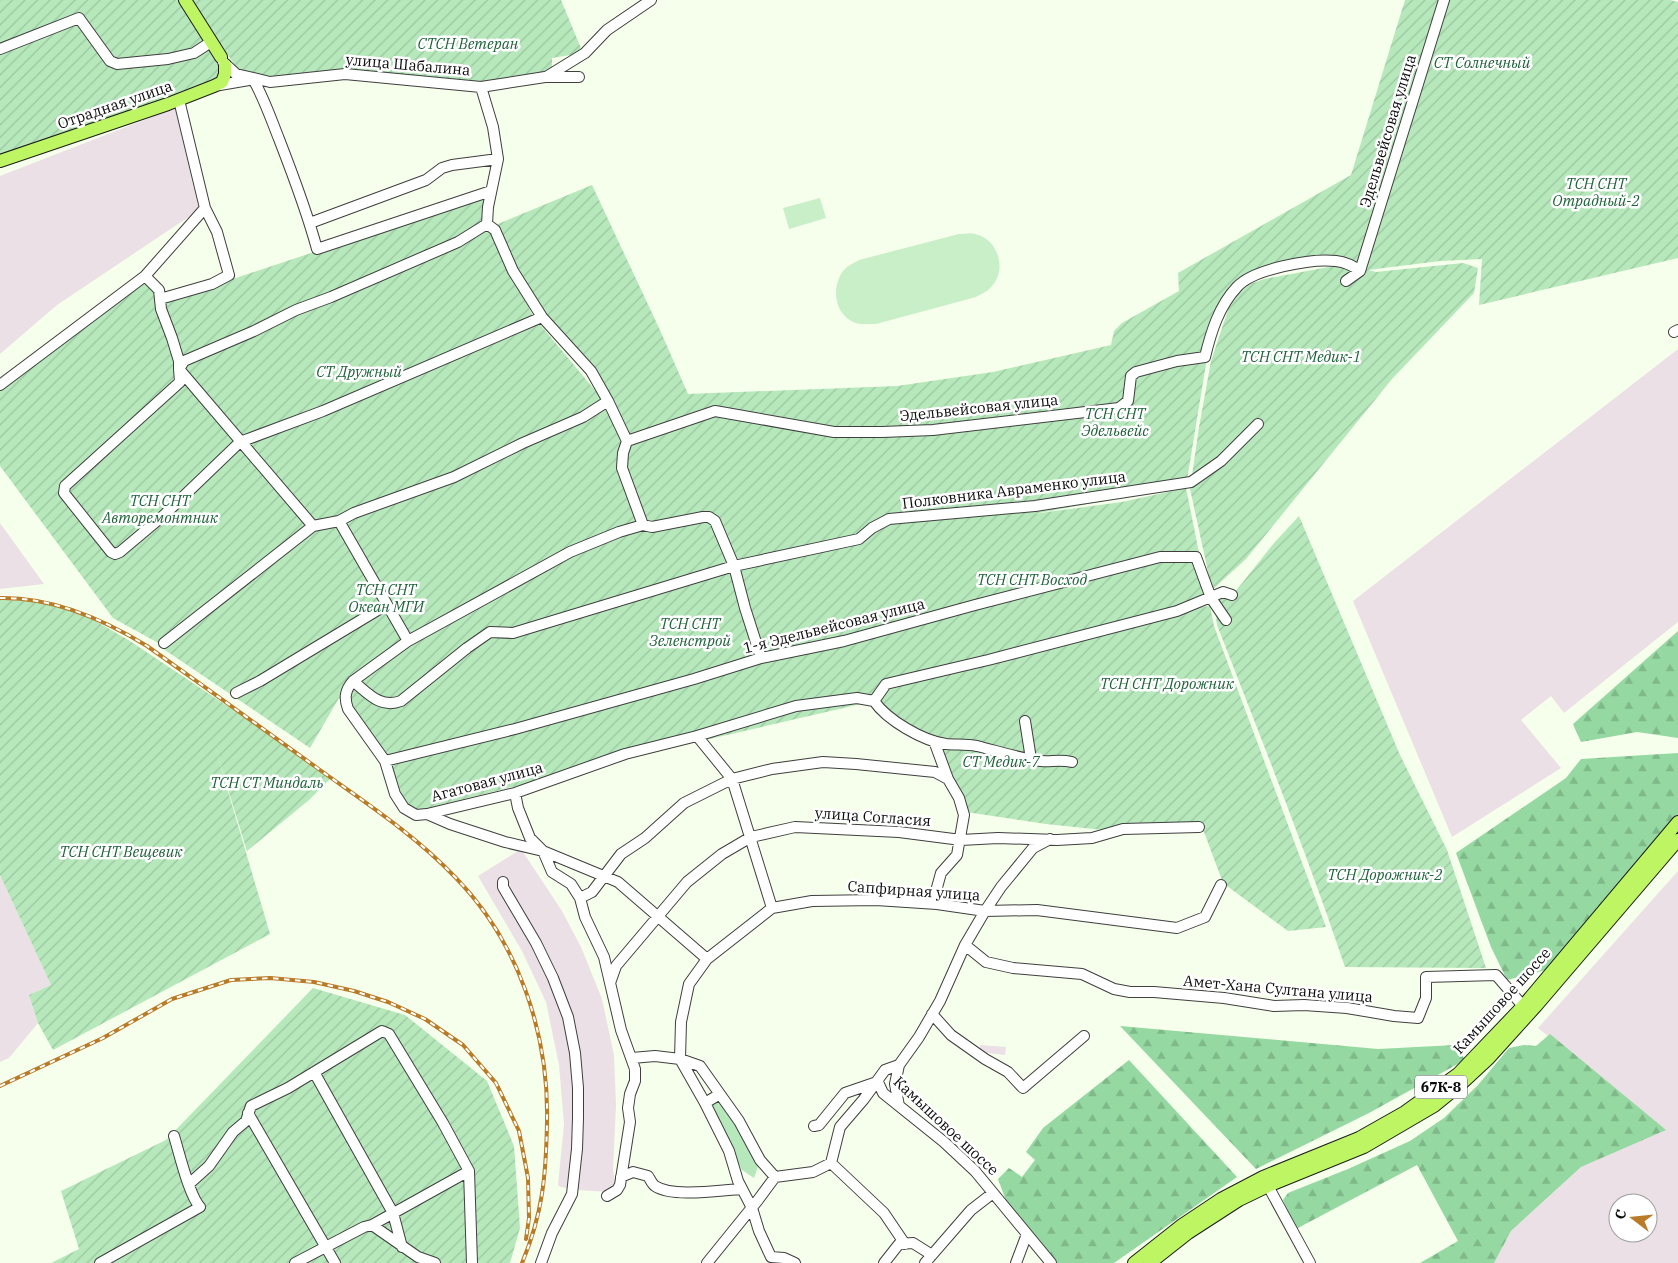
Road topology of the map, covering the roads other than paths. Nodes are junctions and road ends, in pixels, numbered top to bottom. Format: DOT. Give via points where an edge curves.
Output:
graph roads {
  1 [pos="185,0"];
  2 [pos="651,0"];
  3 [pos="1444,0"];
  4 [pos="211,42"];
  5 [pos="0,49"];
  6 [pos="223,61"];
  7 [pos="545,77"];
  8 [pos="579,77"];
  9 [pos="253,79"];
  10 [pos="214,86"];
  11 [pos="481,88"];
  12 [pos="179,100"];
  13 [pos="498,159"];
  14 [pos="0,161"];
  15 [pos="491,191"];
  16 [pos="205,208"];
  17 [pos="310,223"];
  18 [pos="491,227"];
  19 [pos="1360,271"];
  20 [pos="145,276"];
  21 [pos="1346,281"];
  22 [pos="160,299"];
  23 [pos="542,317"];
  24 [pos="179,369"];
  25 [pos="0,385"];
  26 [pos="608,401"];
  27 [pos="1258,424"];
  28 [pos="627,441"];
  29 [pos="240,442"];
  30 [pos="339,521"];
  31 [pos="643,525"];
  32 [pos="313,526"];
  33 [pos="734,566"];
  34 [pos="1232,595"];
  35 [pos="1210,598"];
  36 [pos="386,605"];
  37 [pos="1226,620"];
  38 [pos="408,641"];
  39 [pos="164,643"];
  40 [pos="761,658"];
  41 [pos="353,681"];
  42 [pos="236,693"];
  43 [pos="874,701"];
  44 [pos="1025,721"];
  45 [pos="696,736"];
  46 [pos="934,741"];
  47 [pos="1031,759"];
  48 [pos="384,761"];
  49 [pos="1072,762"];
  50 [pos="732,779"];
  51 [pos="948,779"];
  52 [pos="515,793"];
  53 [pos="427,814"];
  54 [pos="1678,822"];
  55 [pos="1199,827"];
  56 [pos="750,837"];
  57 [pos="1050,839"];
  58 [pos="961,840"];
  59 [pos="1678,840"];
  60 [pos="544,851"];
  61 [pos="605,876"];
  62 [pos="503,882"];
  63 [pos="1221,885"];
  64 [pos="580,898"];
  65 [pos="937,904"];
  66 [pos="772,908"];
  67 [pos="985,911"];
  68 [pos="657,915"];
  69 [pos="965,945"];
  70 [pos="707,959"];
  71 [pos="610,983"];
  72 [pos="1523,1006"];
  73 [pos="932,1014"];
  74 [pos="1084,1036"];
  75 [pos="632,1058"];
  76 [pos="680,1059"];
  77 [pos="899,1065"];
  78 [pos="314,1072"];
  79 [pos="878,1082"];
  80 [pos="720,1094"];
  81 [pos="705,1102"];
  82 [pos="899,1106"];
  83 [pos="248,1114"];
  84 [pos="814,1126"];
  85 [pos="174,1136"];
  86 [pos="831,1163"];
  87 [pos="469,1171"];
  88 [pos="621,1177"];
  89 [pos="775,1177"];
  90 [pos="189,1184"];
  91 [pos="1268,1186"];
  92 [pos="742,1189"];
  93 [pos="993,1192"];
  94 [pos="607,1196"];
  95 [pos="752,1208"];
  96 [pos="392,1213"];
  97 [pos="372,1225"];
  98 [pos="1027,1234"];
  99 [pos="905,1244"];
  100 [pos="402,1247"];
  101 [pos="326,1248"];
  102 [pos="929,1259"];
  103 [pos="416,1260"];
  104 [pos="100,1263"];
  105 [pos="295,1263"];
  106 [pos="335,1263"];
  107 [pos="436,1263"];
  108 [pos="472,1263"];
  109 [pos="541,1263"];
  110 [pos="707,1263"];
  111 [pos="795,1263"];
  112 [pos="884,1263"];
  113 [pos="1016,1263"];
  114 [pos="1051,1263"];
  115 [pos="1134,1263"];
  116 [pos="1150,1263"];
  117 [pos="1310,1263"];
  1 -- 4 [label="main road, улица Шабалина"];
  2 -- 7 [label="street" via="607,30 585,53"];
  3 -- 19 [label="street, Эдельвейсовая улица"];
  4 -- 5 [label="street" via="194,52 168,59 117,64 110,61 80,18"];
  4 -- 6 [label="main road, улица Шабалина"];
  6 -- 9 [label="street, улица Шабалина" via="236,74"];
  6 -- 10 [label="main road" via="225,74 222,82"];
  7 -- 8 [label="street, улица Шабалина"];
  7 -- 11 [label="street, улица Шабалина"];
  9 -- 10 [label="street"];
  9 -- 11 [label="street, улица Шабалина" via="270,82 345,74"];
  9 -- 17 [label="street"];
  10 -- 12 [label="main road, Отрадная улица"];
  11 -- 13 [label="street" via="493,127"];
  12 -- 14 [label="main road, Отрадная улица"];
  12 -- 16 [label="street"];
  13 -- 15 [label="street"];
  13 -- 17 [label="street" via="442,168 426,180"];
  15 -- 17 [label="street" via="317,249"];
  15 -- 18 [label="street" via="488,207"];
  16 -- 20 [label="street"];
  16 -- 22 [label="street" via="217,232 229,275 212,284"];
  18 -- 23 [label="street" via="513,271"];
  18 -- 24 [label="street" via="296,310 184,361"];
  19 -- 21 [label="street"];
  19 -- 28 [label="street, Эдельвейсовая улица" via="1352,265 1333,260 1257,273 1238,286 1227,300 1214,326 1206,357 1136,372 1131,376 1128,401 1119,408 933,430 882,432 834,432 715,411"];
  20 -- 22 [label="street" via="159,290"];
  20 -- 25 [label="street"];
  22 -- 24 [label="street" via="160,309 172,338"];
  23 -- 26 [label="street" via="591,371"];
  23 -- 29 [label="street" via="322,411"];
  24 -- 29 [label="street"];
  24 -- 29 [label="street" via="180,382 65,486 64,493 111,552 120,552 164,515"];
  26 -- 28 [label="street"];
  26 -- 30 [label="street" via="582,417 454,477"];
  27 -- 33 [label="street, Полковника Авраменко улица" via="1221,461 1191,482 1035,506 890,519 859,539"];
  28 -- 31 [label="street" via="622,468"];
  29 -- 32 [label="street"];
  30 -- 32 [label="street"];
  30 -- 36 [label="street"];
  31 -- 33 [label="street" via="652,527 709,517 715,521"];
  31 -- 38 [label="street" via="570,552"];
  32 -- 39 [label="street"];
  33 -- 40 [label="street"];
  33 -- 41 [label="street, Полковника Авраменко улица" via="513,633 490,632 393,704 378,702"];
  34 -- 35 [label="street" via="1223,592"];
  35 -- 37 [label="street, 1-я Эдельвейсовая улица"];
  35 -- 40 [label="street, 1-я Эдельвейсовая улица" via="1196,557 1160,557 844,641"];
  35 -- 43 [label="street" via="1177,611 1095,633 886,684"];
  36 -- 38 [label="street"];
  36 -- 42 [label="street"];
  38 -- 41 [label="street"];
  40 -- 48 [label="street, 1-я Эдельвейсовая улица" via="694,680"];
  41 -- 48 [label="street, Агатовая улица" via="344,700"];
  43 -- 45 [label="street, Агатовая улица" via="857,698 796,706"];
  43 -- 46 [label="street" via="880,710 910,731"];
  44 -- 47 [label="street"];
  45 -- 50 [label="street"];
  45 -- 52 [label="street, Агатовая улица" via="625,754"];
  46 -- 47 [label="street" via="968,744"];
  46 -- 51 [label="street"];
  47 -- 49 [label="street"];
  48 -- 53 [label="street, Агатовая улица" via="395,794 404,808 416,815"];
  50 -- 51 [label="street" via="772,768 823,762 935,772"];
  50 -- 56 [label="street"];
  50 -- 61 [label="street" via="684,802 645,838 621,854"];
  51 -- 58 [label="street" via="964,814"];
  52 -- 53 [label="street, Агатовая улица"];
  52 -- 60 [label="street" via="530,838"];
  53 -- 60 [label="street" via="505,842"];
  54 -- 72 [label="main road, Камышовое шоссе / 67К-8"];
  55 -- 57 [label="street, улица Согласия" via="1123,829 1092,838"];
  56 -- 58 [label="street, улица Согласия" via="796,827 899,832"];
  56 -- 66 [label="street"];
  56 -- 68 [label="street, улица Согласия" via="686,882"];
  57 -- 58 [label="street, улица Согласия"];
  57 -- 67 [label="street" via="1033,848"];
  58 -- 65 [label="street" via="957,855 941,873 936,891"];
  59 -- 91 [label="main road, Камышовое шоссе / 67К-8" via="1536,1006 1462,1084 1434,1106 1364,1147"];
  60 -- 61 [label="street"];
  60 -- 64 [label="street" via="552,872 571,884"];
  61 -- 64 [label="street" via="592,892"];
  61 -- 68 [label="street" via="618,882"];
  62 -- 109 [label="street" via="552,978 568,1016 575,1053 577,1149 572,1194"];
  63 -- 67 [label="street, Сапфирная улица" via="1205,917 1177,928 1037,910"];
  64 -- 71 [label="street" via="604,957"];
  65 -- 66 [label="street, Сапфирная улица" via="876,900 812,901"];
  65 -- 67 [label="street, Сапфирная улица"];
  66 -- 70 [label="street, Сапфирная улица"];
  67 -- 69 [label="street"];
  68 -- 70 [label="street"];
  68 -- 71 [label="street, улица Согласия" via="616,966"];
  69 -- 72 [label="street, Амет-Хана Султана улица" via="986,962 1013,968 1082,974 1114,989 1130,992 1224,998 1274,1006 1347,1008 1418,1018 1426,998 1426,977 1496,975"];
  69 -- 73 [label="street"];
  70 -- 76 [label="street, Сапфирная улица" via="689,984 681,1022"];
  71 -- 75 [label="street" via="621,1030"];
  72 -- 115 [label="main road, Камышовое шоссе / 67К-8" via="1458,1074 1405,1112 1359,1138 1263,1177 1221,1199"];
  73 -- 74 [label="street" via="951,1035 1008,1072 1023,1088"];
  73 -- 77 [label="street"];
  75 -- 76 [label="street"];
  75 -- 88 [label="street" via="635,1081 630,1094 630,1122"];
  76 -- 80 [label="street" via="700,1066"];
  76 -- 81 [label="street"];
  77 -- 79 [label="street" via="885,1070"];
  77 -- 82 [label="street" via="895,1084"];
  78 -- 83 [label="street" via="251,1106"];
  78 -- 87 [label="street" via="382,1031 389,1034"];
  78 -- 96 [label="street"];
  79 -- 82 [label="street, Камышовое шоссе" via="882,1093"];
  79 -- 84 [label="street" via="845,1093"];
  79 -- 86 [label="street" via="840,1127"];
  80 -- 81 [label="street"];
  80 -- 89 [label="street" via="760,1160"];
  81 -- 92 [label="street" via="729,1151"];
  82 -- 93 [label="street, Камышовое шоссе" via="944,1142"];
  83 -- 90 [label="street" via="246,1121 233,1132 209,1166"];
  83 -- 101 [label="street"];
  85 -- 90 [label="street"];
  86 -- 89 [label="street" via="814,1172"];
  86 -- 99 [label="street" via="884,1213"];
  87 -- 96 [label="street"];
  87 -- 108 [label="street"];
  88 -- 92 [label="street" via="633,1172 648,1176 654,1186 682,1193"];
  88 -- 94 [label="street" via="617,1190"];
  89 -- 95 [label="street"];
  90 -- 104 [label="street" via="200,1207"];
  91 -- 116 [label="main road, Камышовое шоссе / 67К-8" via="1214,1216"];
  91 -- 117 [label="street"];
  92 -- 95 [label="street"];
  93 -- 98 [label="street, Камышовое шоссе"];
  93 -- 102 [label="street" via="971,1210"];
  95 -- 110 [label="street"];
  95 -- 111 [label="street" via="770,1257"];
  96 -- 97 [label="street"];
  96 -- 100 [label="street"];
  97 -- 100 [label="street"];
  97 -- 101 [label="street"];
  98 -- 113 [label="street"];
  98 -- 114 [label="street, Камышовое шоссе"];
  99 -- 102 [label="street" via="913,1243"];
  99 -- 112 [label="street" via="899,1244"];
  100 -- 103 [label="street"];
  101 -- 105 [label="street"];
  101 -- 106 [label="street"];
  103 -- 107 [label="street"];
}
